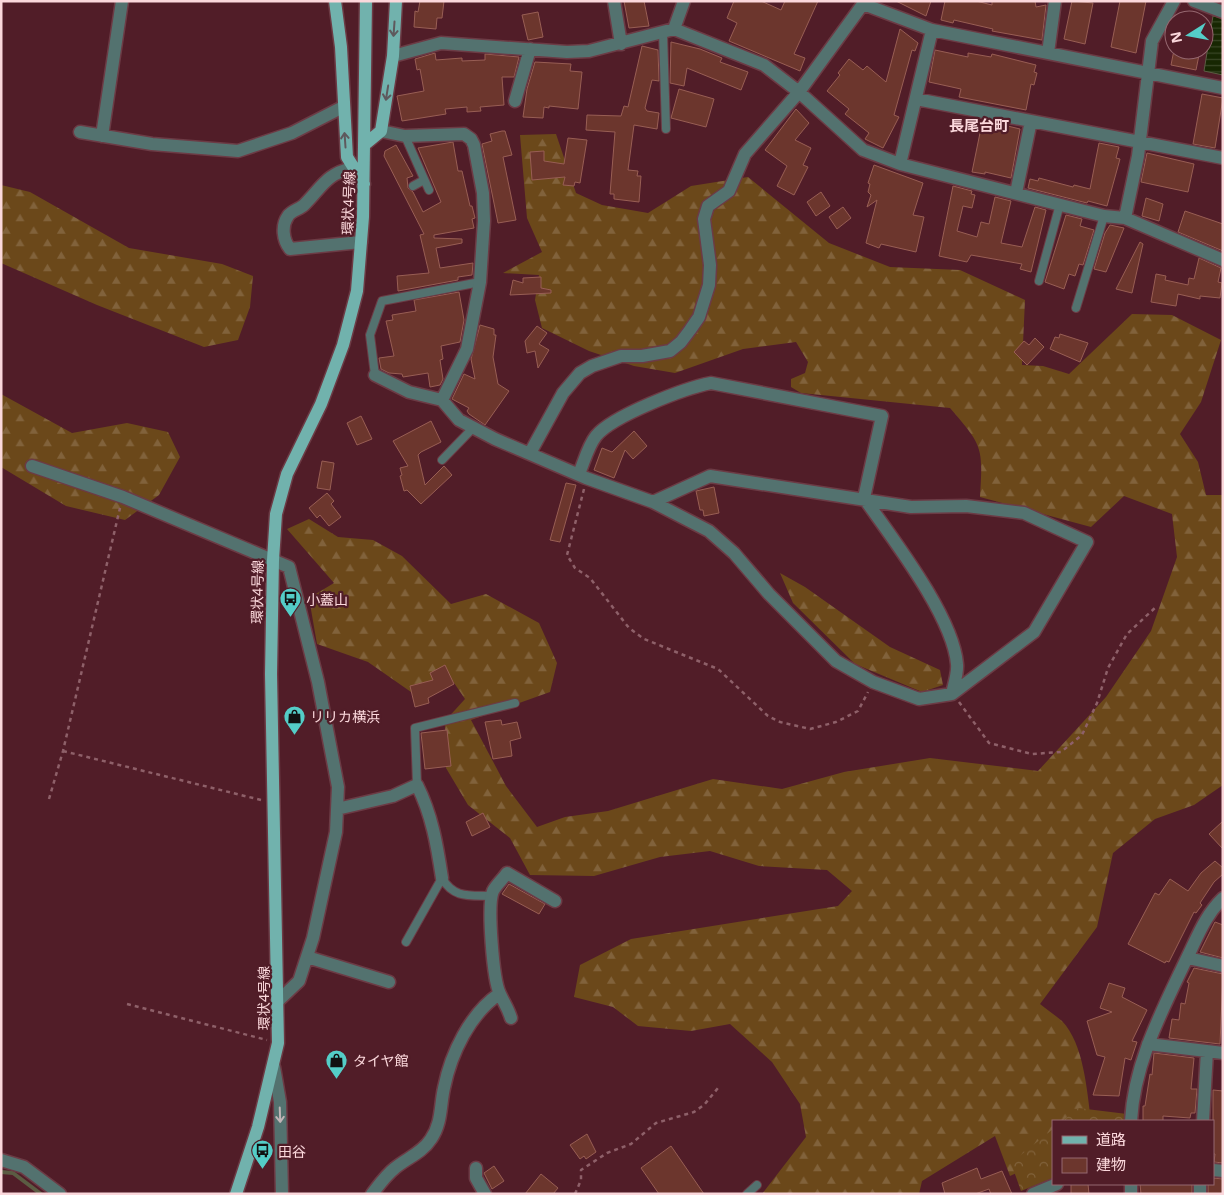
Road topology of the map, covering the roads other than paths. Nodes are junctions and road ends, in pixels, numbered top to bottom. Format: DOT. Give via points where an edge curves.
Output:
graph roads {
  1 [pos="122,1"];
  2 [pos="335,1"];
  3 [pos="366,1"];
  4 [pos="396,1"];
  5 [pos="614,1"];
  6 [pos="684,1"];
  7 [pos="1055,1"];
  8 [pos="1174,1"];
  9 [pos="1194,1"];
  10 [pos="1223,12"];
  11 [pos="932,30"];
  12 [pos="668,31"];
  13 [pos="621,44"];
  14 [pos="530,49"];
  15 [pos="1048,53"];
  16 [pos="393,56"];
  17 [pos="1149,74"];
  18 [pos="1223,88"];
  19 [pos="800,92"];
  20 [pos="916,99"];
  21 [pos="515,101"];
  22 [pos="343,107"];
  23 [pos="1031,121"];
  24 [pos="666,129"];
  25 [pos="381,130"];
  26 [pos="80,132"];
  27 [pos="102,136"];
  28 [pos="405,136"];
  29 [pos="1138,142"];
  30 [pos="364,145"];
  31 [pos="1223,158"];
  32 [pos="900,164"];
  33 [pos="352,168"];
  34 [pos="424,180"];
  35 [pos="364,184"];
  36 [pos="413,186"];
  37 [pos="429,190"];
  38 [pos="1016,193"];
  39 [pos="1060,204"];
  40 [pos="1104,216"];
  41 [pos="1125,218"];
  42 [pos="361,242"];
  43 [pos="1223,260"];
  44 [pos="480,282"];
  45 [pos="1039,282"];
  46 [pos="1076,308"];
  47 [pos="375,375"];
  48 [pos="442,400"];
  49 [pos="473,428"];
  50 [pos="530,453"];
  51 [pos="442,460"];
  52 [pos="32,466"];
  53 [pos="583,476"];
  54 [pos="864,498"];
  55 [pos="653,502"];
  56 [pos="272,560"];
  57 [pos="952,694"];
  58 [pos="515,703"];
  59 [pos="417,784"];
  60 [pos="338,808"];
  61 [pos="442,878"];
  62 [pos="492,896"];
  63 [pos="1223,898"];
  64 [pos="555,900"];
  65 [pos="406,942"];
  66 [pos="306,957"];
  67 [pos="1188,958"];
  68 [pos="1223,966"];
  69 [pos="390,982"];
  70 [pos="499,994"];
  71 [pos="278,1000"];
  72 [pos="511,1018"];
  73 [pos="1148,1044"];
  74 [pos="1207,1051"];
  75 [pos="1223,1053"];
  76 [pos="274,1066"];
  77 [pos="1131,1120"];
  78 [pos="1203,1120"];
  79 [pos="1,1160"];
  80 [pos="476,1168"];
  81 [pos="757,1185"];
  82 [pos="1054,1188"];
  83 [pos="60,1194"];
  84 [pos="236,1194"];
  85 [pos="282,1194"];
  86 [pos="372,1194"];
  87 [pos="485,1194"];
  88 [pos="746,1194"];
  89 [pos="1033,1194"];
  1 -- 27 [label="street"];
  2 -- 22 [label="main road" via="341,47"];
  3 -- 30 [label="main road, 環状4号線"];
  4 -- 16 [label="main road, one-way"];
  5 -- 13 [label="street"];
  6 -- 12 [label="street"];
  7 -- 15 [label="street"];
  8 -- 17 [label="street" via="1152,41"];
  9 -- 10 [label="street"];
  11 -- 15 [label="street"];
  11 -- 19 [label="street" via="863,4"];
  11 -- 20 [label="street"];
  12 -- 13 [label="street"];
  12 -- 19 [label="street" via="764,65"];
  12 -- 24 [label="lane"];
  13 -- 14 [label="street" via="589,51"];
  14 -- 16 [label="street" via="441,43"];
  14 -- 21 [label="street"];
  15 -- 17 [label="street"];
  16 -- 25 [label="main road, one-way"];
  17 -- 18 [label="street"];
  17 -- 29 [label="street"];
  19 -- 32 [label="street" via="863,150"];
  19 -- 50 [label="street" via="749,148 728,191 705,212 709,285 699,317 690,330 670,351 622,356 580,373 562,393"];
  20 -- 23 [label="street"];
  20 -- 32 [label="street"];
  22 -- 27 [label="street" via="292,133 238,151"];
  33 -- 22 [label="main road, one-way" via="347,157"];
  23 -- 29 [label="street"];
  23 -- 38 [label="street"];
  25 -- 28 [label="street"];
  25 -- 30 [label="main road"];
  26 -- 27 [label="street"];
  28 -- 34 [label="lane"];
  28 -- 44 [label="street" via="456,133 471,138 483,193"];
  29 -- 31 [label="street"];
  29 -- 41 [label="street"];
  30 -- 35 [label="main road, 環状4号線"];
  32 -- 38 [label="street"];
  33 -- 35 [label="main road"];
  33 -- 42 [label="street" via="337,172 323,182 303,206 288,216 283,234 290,248"];
  34 -- 36 [label="lane"];
  34 -- 37 [label="lane"];
  35 -- 42 [label="main road, 環状4号線"];
  38 -- 39 [label="street"];
  39 -- 40 [label="street"];
  39 -- 45 [label="lane"];
  40 -- 41 [label="street"];
  40 -- 46 [label="lane"];
  41 -- 43 [label="street"];
  42 -- 56 [label="main road, 環状4号線" via="357,291 343,345 321,404 287,474 276,514"];
  44 -- 47 [label="lane" via="382,301 370,335"];
  44 -- 48 [label="street" via="467,350"];
  47 -- 48 [label="street" via="410,392"];
  48 -- 49 [label="street" via="459,420"];
  49 -- 50 [label="street"];
  49 -- 51 [label="lane"];
  50 -- 53 [label="street"];
  52 -- 56 [label="street" via="123,496"];
  53 -- 54 [label="street" via="595,437 604,426 711,383 882,416"];
  53 -- 55 [label="street"];
  54 -- 55 [label="street" via="710,476"];
  54 -- 57 [label="street" via="951,634 957,665"];
  54 -- 57 [label="street" via="911,507 966,506 1024,513 1087,542 1034,632"];
  55 -- 57 [label="street" via="709,531 734,553 769,594 836,661 873,682 919,699"];
  56 -- 60 [label="street" via="289,567 318,682 338,787"];
  56 -- 71 [label="main road, 環状4号線" via="271,674"];
  58 -- 59 [label="lane" via="415,728"];
  59 -- 60 [label="street" via="393,796"];
  59 -- 61 [label="street" via="428,807"];
  60 -- 66 [label="street" via="336,832"];
  61 -- 62 [label="lane" via="448,888 456,892"];
  61 -- 65 [label="lane"];
  62 -- 64 [label="street" via="507,873"];
  62 -- 70 [label="street" via="491,932"];
  63 -- 67 [label="street" via="1204,922"];
  66 -- 69 [label="street"];
  66 -- 71 [label="street" via="299,981"];
  67 -- 68 [label="street"];
  67 -- 73 [label="street"];
  70 -- 72 [label="street"];
  70 -- 86 [label="street" via="484,1004 453,1055 439,1122 430,1140 412,1158 395,1168"];
  71 -- 76 [label="main road, 環状4号線" via="278,1043"];
  73 -- 74 [label="street"];
  73 -- 77 [label="street" via="1137,1081"];
  74 -- 75 [label="street"];
  74 -- 78 [label="street"];
  76 -- 84 [label="main road, 環状4号線"];
  76 -- 85 [label="street, one-way" via="280,1102"];
  79 -- 83 [label="street" via="24,1167"];
  80 -- 87 [label="street" via="476,1178"];
  81 -- 88 [label="lane"];
  82 -- 89 [label="street"];
}
